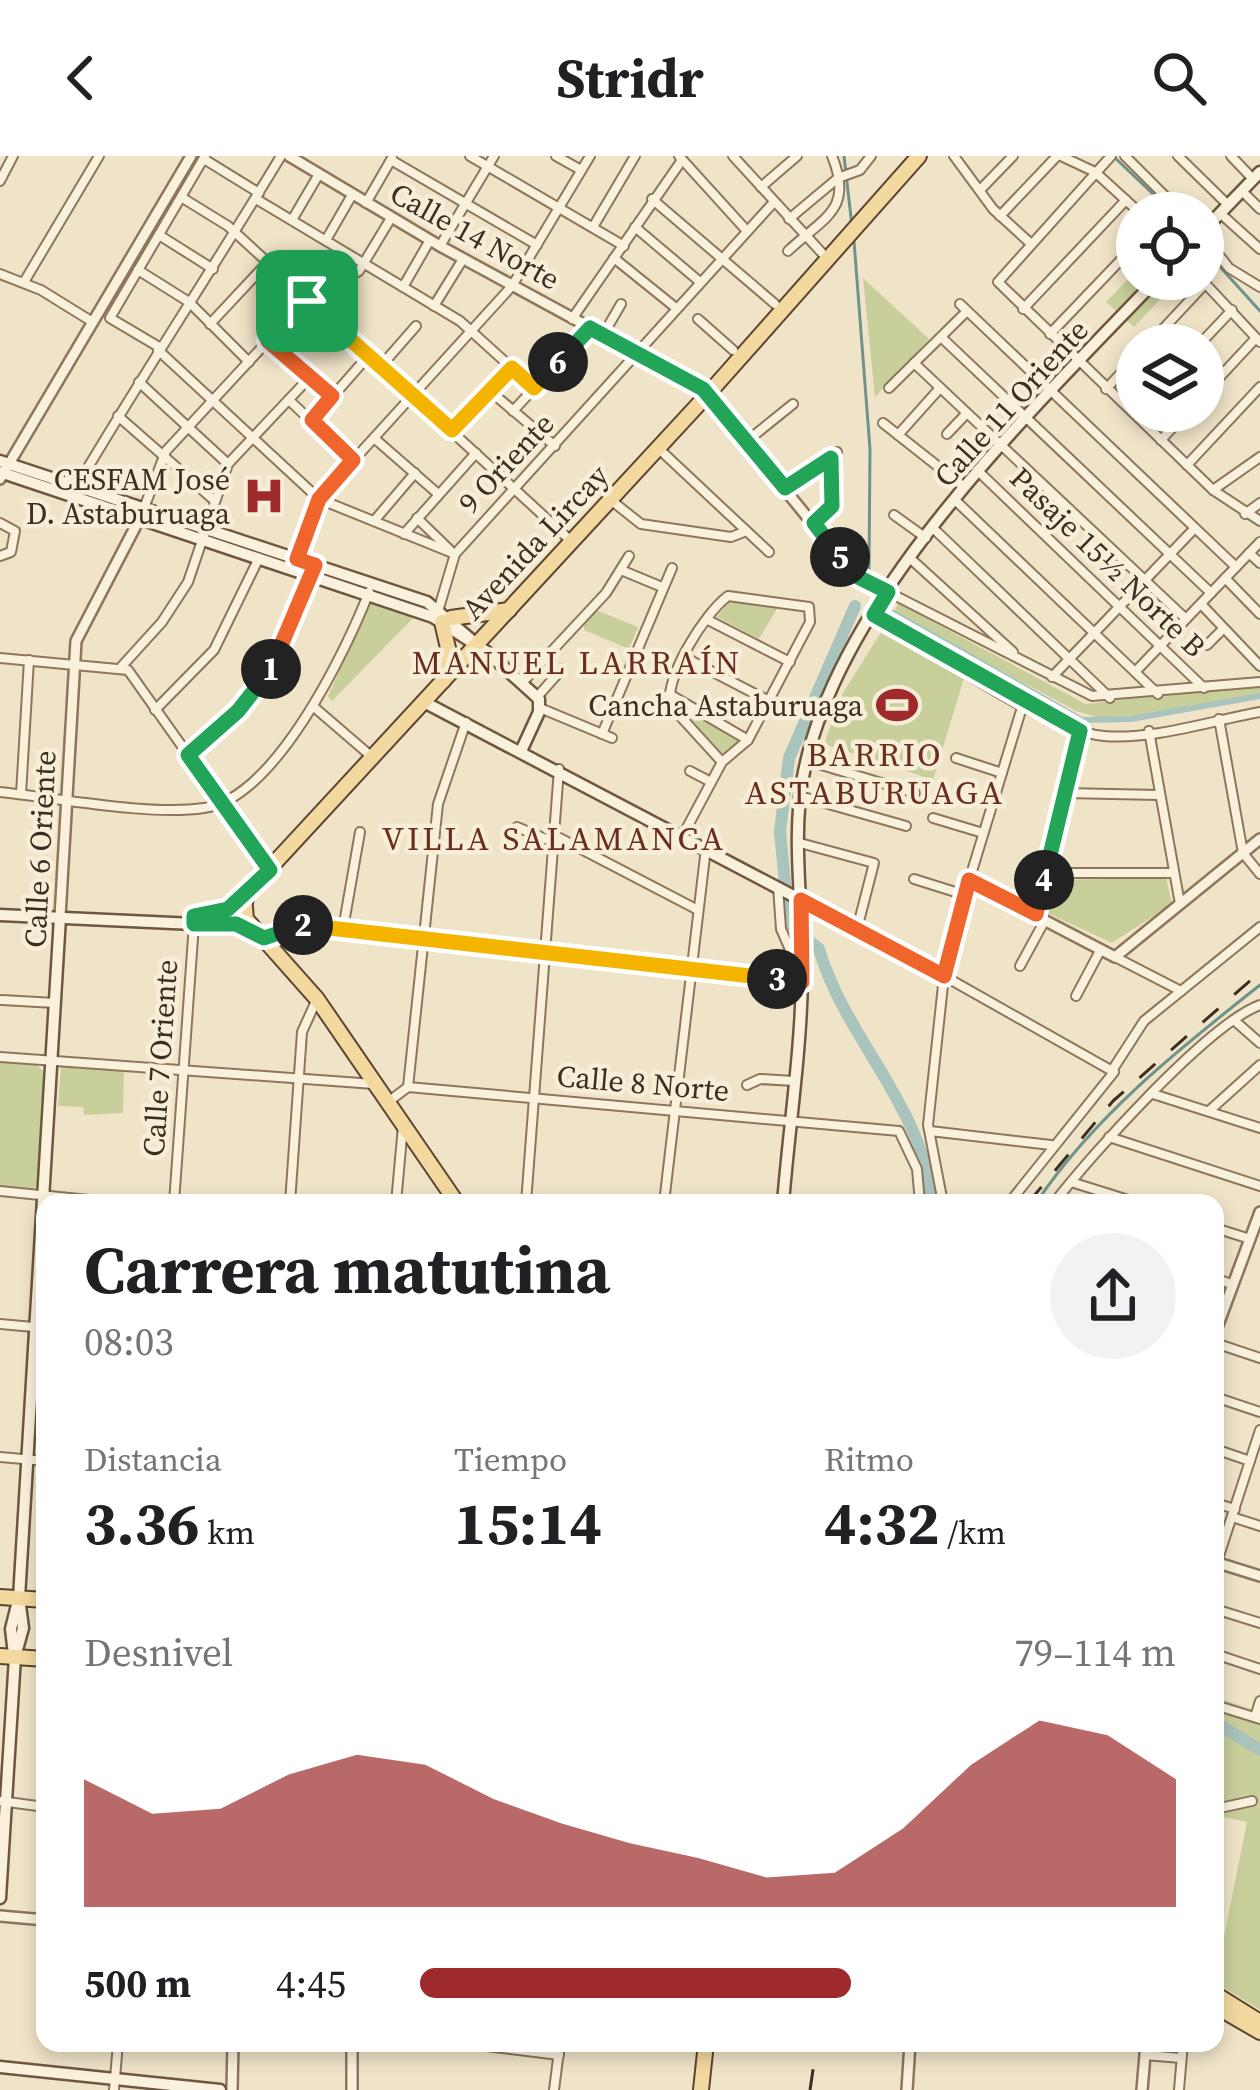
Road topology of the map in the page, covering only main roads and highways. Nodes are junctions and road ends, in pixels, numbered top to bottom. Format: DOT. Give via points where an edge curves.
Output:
graph roads {
  1 [pos="908,156"];
  2 [pos="919,156"];
  3 [pos="1257,176"];
  4 [pos="1224,210"];
  5 [pos="864,213"];
  6 [pos="846,233"];
  7 [pos="1137,300"];
  8 [pos="705,391"];
  9 [pos="2,470"];
  10 [pos="142,513"];
  11 [pos="206,535"];
  12 [pos="295,564"];
  13 [pos="509,610"];
  14 [pos="444,616"];
  15 [pos="483,650"];
  16 [pos="447,678"];
  17 [pos="424,703"];
  18 [pos="523,749"];
  19 [pos="792,896"];
  20 [pos="246,899"];
  21 [pos="0,915"];
  22 [pos="60,917"];
  23 [pos="214,918"];
  24 [pos="257,931"];
  25 [pos="43,1194"];
  26 [pos="451,1194"];
  27 [pos="784,1194"];
  28 [pos="36,1369"];
  29 [pos="0,1597"];
  30 [pos="19,1598"];
  31 [pos="36,1599"];
  32 [pos="8,1656"];
  33 [pos="6,1708"];
  34 [pos="3,1802"];
  35 [pos="0,1898"];
  36 [pos="1224,2000"];
  37 [pos="1224,2011"];
  38 [pos="1260,2022"];
  39 [pos="1260,2032"];
  40 [pos="705,2052"];
  41 [pos="0,2067"];
  42 [pos="115,2085"];
  43 [pos="220,2090"];
  44 [pos="701,2090"];
  1 -- 5 [label="main road, Avenida Lircay"];
  2 -- 5 [label="main road, Avenida Lircay"];
  3 -- 4 [label="main road"];
  5 -- 6 [label="main road, Avenida Lircay"];
  6 -- 8 [label="main road, Avenida Lircay"];
  6 -- 8 [label="main road, Avenida Lircay" via="733,350"];
  7 -- 19 [label="main road, Calle 11 Oriente" via="977,469 874,615 806,761"];
  8 -- 13 [label="main road, Avenida Lircay"];
  9 -- 10 [label="main road"];
  9 -- 10 [label="main road" via="77,486"];
  10 -- 11 [label="main road"];
  11 -- 12 [label="main road"];
  11 -- 12 [label="main road"];
  12 -- 14 [label="main road"];
  13 -- 14 [label="main road"];
  13 -- 15 [label="main road, Avenida Lircay"];
  14 -- 15 [label="main road"];
  14 -- 16 [label="main road"];
  15 -- 16 [label="main road, Avenida Lircay"];
  15 -- 18 [label="main road" via="539,702"];
  16 -- 17 [label="main road, Avenida Lircay"];
  17 -- 18 [label="main road"];
  17 -- 20 [label="main road, Avenida Lircay"];
  18 -- 19 [label="main road"];
  19 -- 27 [label="main road" via="802,979"];
  20 -- 23 [label="main road"];
  20 -- 23 [label="main road, Avenida Lircay"];
  20 -- 24 [label="main road"];
  20 -- 24 [label="main road"];
  21 -- 22 [label="main road"];
  22 -- 23 [label="main road"];
  22 -- 25 [label="main road, Calle 6 Oriente"];
  23 -- 24 [label="main road"];
  24 -- 26 [label="main road" via="316,999"];
  28 -- 30 [label="main road, Calle 6 Oriente"];
  29 -- 30 [label="main road"];
  30 -- 31 [label="main road"];
  30 -- 32 [label="main road, Calle 6 Oriente"];
  32 -- 33 [label="main road, Calle 6 Oriente"];
  33 -- 34 [label="main road, Calle 6 Oriente"];
  34 -- 35 [label="main road, Calle 6 Oriente"];
  36 -- 38 [label="main road"];
  37 -- 39 [label="main road"];
  40 -- 44 [label="main road"];
  41 -- 42 [label="main road"];
  42 -- 43 [label="main road"];
}
